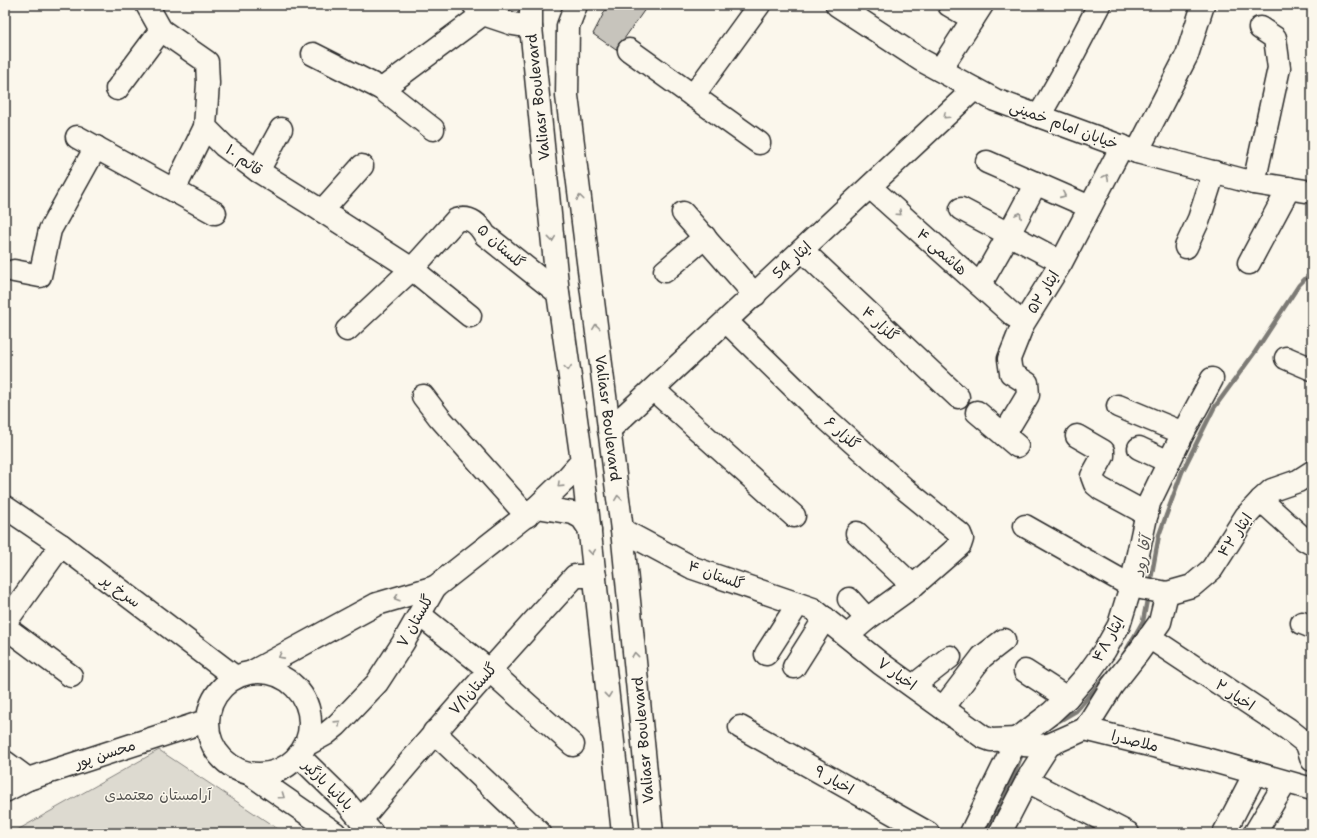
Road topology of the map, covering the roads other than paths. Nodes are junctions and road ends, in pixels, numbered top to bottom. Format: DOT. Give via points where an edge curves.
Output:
graph roads {
  1 [pos="147,5"];
  2 [pos="531,5"];
  3 [pos="576,5"];
  4 [pos="759,5"];
  5 [pos="836,5"];
  6 [pos="949,5"];
  7 [pos="1099,5"];
  8 [pos="1203,5"];
  9 [pos="478,9"];
  10 [pos="978,12"];
  11 [pos="531,27"];
  12 [pos="1260,28"];
  13 [pos="161,30"];
  14 [pos="629,50"];
  15 [pos="313,54"];
  16 [pos="940,70"];
  17 [pos="117,89"];
  18 [pos="382,89"];
  19 [pos="974,89"];
  20 [pos="693,96"];
  21 [pos="1039,116"];
  22 [pos="205,127"];
  23 [pos="433,129"];
  24 [pos="281,130"];
  25 [pos="77,137"];
  26 [pos="759,143"];
  27 [pos="96,147"];
  28 [pos="1129,149"];
  29 [pos="987,162"];
  30 [pos="362,166"];
  31 [pos="258,170"];
  32 [pos="1214,172"];
  33 [pos="1036,183"];
  34 [pos="1254,183"];
  35 [pos="870,187"];
  36 [pos="1289,188"];
  37 [pos="174,190"];
  38 [pos="1312,192"];
  39 [pos="1090,207"];
  40 [pos="961,208"];
  41 [pos="322,210"];
  42 [pos="215,213"];
  43 [pos="683,213"];
  44 [pos="1009,234"];
  45 [pos="705,237"];
  46 [pos="1186,248"];
  47 [pos="802,250"];
  48 [pos="1050,256"];
  49 [pos="1249,263"];
  50 [pos="412,269"];
  51 [pos="14,271"];
  52 [pos="665,271"];
  53 [pos="980,285"];
  54 [pos="558,293"];
  55 [pos="756,294"];
  56 [pos="470,316"];
  57 [pos="1014,316"];
  58 [pos="727,322"];
  59 [pos="347,330"];
  60 [pos="1286,358"];
  61 [pos="1312,369"];
  62 [pos="1212,379"];
  63 [pos="654,390"];
  64 [pos="423,396"];
  65 [pos="958,397"];
  66 [pos="1118,406"];
  67 [pos="977,412"];
  68 [pos="609,430"];
  69 [pos="1183,433"];
  70 [pos="1077,436"];
  71 [pos="1139,448"];
  72 [pos="582,461"];
  73 [pos="1169,462"];
  74 [pos="1312,472"];
  75 [pos="1261,500"];
  76 [pos="5,507"];
  77 [pos="532,512"];
  78 [pos="1147,514"];
  79 [pos="794,516"];
  80 [pos="1026,526"];
  81 [pos="590,530"];
  82 [pos="622,530"];
  83 [pos="857,533"];
  84 [pos="1312,544"];
  85 [pos="61,545"];
  86 [pos="595,576"];
  87 [pos="913,586"];
  88 [pos="435,587"];
  89 [pos="1149,590"];
  90 [pos="849,599"];
  91 [pos="812,610"];
  92 [pos="420,616"];
  93 [pos="867,619"];
  94 [pos="5,623"];
  95 [pos="5,627"];
  96 [pos="847,636"];
  97 [pos="1149,637"];
  98 [pos="1004,640"];
  99 [pos="766,654"];
  100 [pos="950,657"];
  101 [pos="794,667"];
  102 [pos="489,670"];
  103 [pos="1025,671"];
  104 [pos="243,675"];
  105 [pos="71,676"];
  106 [pos="913,686"];
  107 [pos="1067,698"];
  108 [pos="944,708"];
  109 [pos="206,721"];
  110 [pos="740,727"];
  111 [pos="1085,729"];
  112 [pos="434,732"];
  113 [pos="1017,739"];
  114 [pos="1049,744"];
  115 [pos="573,745"];
  116 [pos="303,751"];
  117 [pos="1312,760"];
  118 [pos="5,762"];
  119 [pos="1255,773"];
  120 [pos="250,774"];
  121 [pos="28,779"];
  122 [pos="1027,781"];
  123 [pos="1285,782"];
  124 [pos="1312,786"];
  125 [pos="5,791"];
  126 [pos="367,827"];
  127 [pos="335,833"];
  128 [pos="540,833"];
  129 [pos="623,833"];
  130 [pos="653,833"];
  131 [pos="928,833"];
  132 [pos="971,833"];
  133 [pos="1000,833"];
  134 [pos="1128,833"];
  135 [pos="1224,833"];
  136 [pos="1256,833"];
  1 -- 13 [label="street"];
  2 -- 11 [label="street, Valiasr Boulevard"];
  68 -- 3 [label="street, Valiasr Boulevard, one-way" via="567,96 568,26"];
  4 -- 20 [label="street"];
  5 -- 16 [label="street, خیابان امام خمینی"];
  6 -- 10 [label="street"];
  7 -- 21 [label="street" via="1064,74"];
  8 -- 28 [label="street, ایثار ۵۲" via="1187,55"];
  9 -- 11 [label="street" via="513,24"];
  9 -- 18 [label="street"];
  10 -- 16 [label="street"];
  11 -- 54 [label="street, Valiasr Boulevard, one-way"];
  12 -- 34 [label="street" via="1275,38 1279,68"];
  13 -- 17 [label="street"];
  13 -- 22 [label="street" via="207,62"];
  14 -- 20 [label="street"];
  15 -- 18 [label="street"];
  16 -- 19 [label="street, خیابان امام خمینی"];
  18 -- 23 [label="street"];
  19 -- 21 [label="street, خیابان امام خمینی" via="995,100"];
  19 -- 35 [label="street, ایثار 54, one-way"];
  20 -- 26 [label="street"];
  21 -- 28 [label="street, خیابان امام خمینی"];
  22 -- 31 [label="street, قائم ۱۰" via="224,146"];
  22 -- 37 [label="street"];
  24 -- 31 [label="street"];
  25 -- 27 [label="street"];
  27 -- 37 [label="street"];
  27 -- 51 [label="street" via="50,230 40,276"];
  28 -- 32 [label="street, خیابان امام خمینی"];
  39 -- 28 [label="street, ایثار ۵۲, one-way"];
  29 -- 33 [label="street"];
  30 -- 41 [label="street"];
  31 -- 41 [label="street, قائم ۱۰"];
  32 -- 34 [label="street, خیابان امام خمینی"];
  32 -- 46 [label="street" via="1199,219"];
  33 -- 39 [label="street, one-way"];
  44 -- 33 [label="street, one-way"];
  34 -- 36 [label="street, خیابان امام خمینی"];
  35 -- 47 [label="street, ایثار 54"];
  35 -- 53 [label="street, هاشمی ۴, one-way"];
  36 -- 38 [label="street, خیابان امام خمینی"];
  36 -- 49 [label="street"];
  37 -- 42 [label="street"];
  39 -- 67 [label="street, ایثار ۵۲" via="1061,262 1023,324 1009,359 1012,373 1027,384 1028,395 1011,440"];
  40 -- 44 [label="street"];
  41 -- 50 [label="street, قائم ۱۰"];
  43 -- 45 [label="street"];
  44 -- 48 [label="street"];
  44 -- 53 [label="street"];
  45 -- 52 [label="street"];
  45 -- 55 [label="street"];
  47 -- 55 [label="street, ایثار 54"];
  47 -- 65 [label="street, گلزار ۴"];
  50 -- 54 [label="street, گلستان ۵" via="456,220 463,218 478,224 485,234"];
  50 -- 56 [label="street, قائم ۱۰"];
  50 -- 59 [label="street, گلستان ۵"];
  53 -- 57 [label="street, هاشمی ۴"];
  54 -- 72 [label="street, Valiasr Boulevard, one-way"];
  55 -- 58 [label="street, ایثار 54"];
  58 -- 63 [label="street, ایثار 54"];
  58 -- 87 [label="street, گلزار ۶" via="821,414 960,534 960,545"];
  60 -- 61 [label="street"];
  62 -- 69 [label="street, ایثار ۴۸"];
  63 -- 68 [label="street, ایثار 54"];
  63 -- 79 [label="street"];
  64 -- 77 [label="street" via="439,417"];
  66 -- 69 [label="street"];
  82 -- 68 [label="street, Valiasr Boulevard, one-way"];
  69 -- 73 [label="street, ایثار ۴۸"];
  70 -- 78 [label="street" via="1103,451 1103,456 1092,476 1095,484"];
  71 -- 73 [label="street"];
  72 -- 77 [label="street, گلستان ۷, one-way"];
  72 -- 81 [label="street, Valiasr Boulevard"];
  73 -- 78 [label="street, ایثار ۴۸" via="1149,503"];
  74 -- 75 [label="street, ایثار ۴۲" via="1298,481 1272,490"];
  75 -- 84 [label="street"];
  75 -- 89 [label="street, ایثار ۴۲" via="1246,516 1212,569 1192,586"];
  76 -- 85 [label="street, سرخ پر"];
  77 -- 81 [label="street" via="573,513 582,518"];
  77 -- 88 [label="street, گلستان ۷"];
  78 -- 89 [label="street, ایثار ۴۸"];
  80 -- 89 [label="street"];
  81 -- 86 [label="street, Valiasr Boulevard, one-way"];
  82 -- 91 [label="street, گلستان ۴" via="693,568"];
  130 -- 82 [label="street, Valiasr Boulevard, one-way"];
  83 -- 87 [label="street"];
  85 -- 94 [label="street"];
  85 -- 104 [label="street, سرخ پر"];
  86 -- 102 [label="street, گلستان۷/۱" via="575,576"];
  86 -- 129 [label="street, Valiasr Boulevard, one-way"];
  87 -- 93 [label="street"];
  88 -- 92 [label="street, گلستان ۷"];
  88 -- 104 [label="street, one-way" via="377,604"];
  89 -- 97 [label="street" via="1160,622"];
  89 -- 107 [label="street, ایثار ۴۸" via="1119,626 1087,675"];
  90 -- 93 [label="street"];
  91 -- 96 [label="street, اخیار ۷"];
  91 -- 99 [label="street"];
  91 -- 101 [label="street"];
  92 -- 102 [label="street"];
  116 -- 92 [label="street, گلستان ۷, one-way" via="337,725 377,683"];
  93 -- 96 [label="street"];
  95 -- 105 [label="street"];
  96 -- 106 [label="street, اخیار ۷"];
  97 -- 111 [label="street" via="1112,686"];
  97 -- 117 [label="street, اخیار ۲" via="1307,744"];
  98 -- 108 [label="street" via="982,657"];
  100 -- 106 [label="street"];
  102 -- 112 [label="street, گلستان۷/۱"];
  102 -- 115 [label="street"];
  103 -- 107 [label="street"];
  104 -- 109 [label="street" via="226,684 218,692"];
  104 -- 116 [label="street" via="260,672 275,674 288,680 299,690 310,716 310,731"];
  106 -- 108 [label="street, اخیار ۷"];
  107 -- 113 [label="street, ایثار ۴۸"];
  108 -- 113 [label="street, اخیار ۷" via="983,737 991,740"];
  109 -- 120 [label="street" via="211,741 220,756 233,768"];
  109 -- 121 [label="street, محسن پور"];
  110 -- 131 [label="street, اخیار ۹"];
  111 -- 114 [label="street"];
  111 -- 119 [label="street, ملاصدرا"];
  112 -- 126 [label="street, گلستان۷/۱"];
  112 -- 128 [label="street"];
  113 -- 114 [label="street" via="1024,745"];
  113 -- 132 [label="street"];
  114 -- 122 [label="street"];
  116 -- 120 [label="street" via="289,766 277,772"];
  116 -- 126 [label="street, بابانیا بازگیر"];
  118 -- 121 [label="street"];
  119 -- 123 [label="street, ملاصدرا"];
  119 -- 135 [label="street"];
  120 -- 127 [label="street, بابانیا بازگیر, one-way"];
  121 -- 125 [label="street, محسن پور"];
  122 -- 133 [label="street"];
  122 -- 134 [label="street"];
  123 -- 124 [label="street, ملاصدرا"];
  123 -- 136 [label="street"];
}
